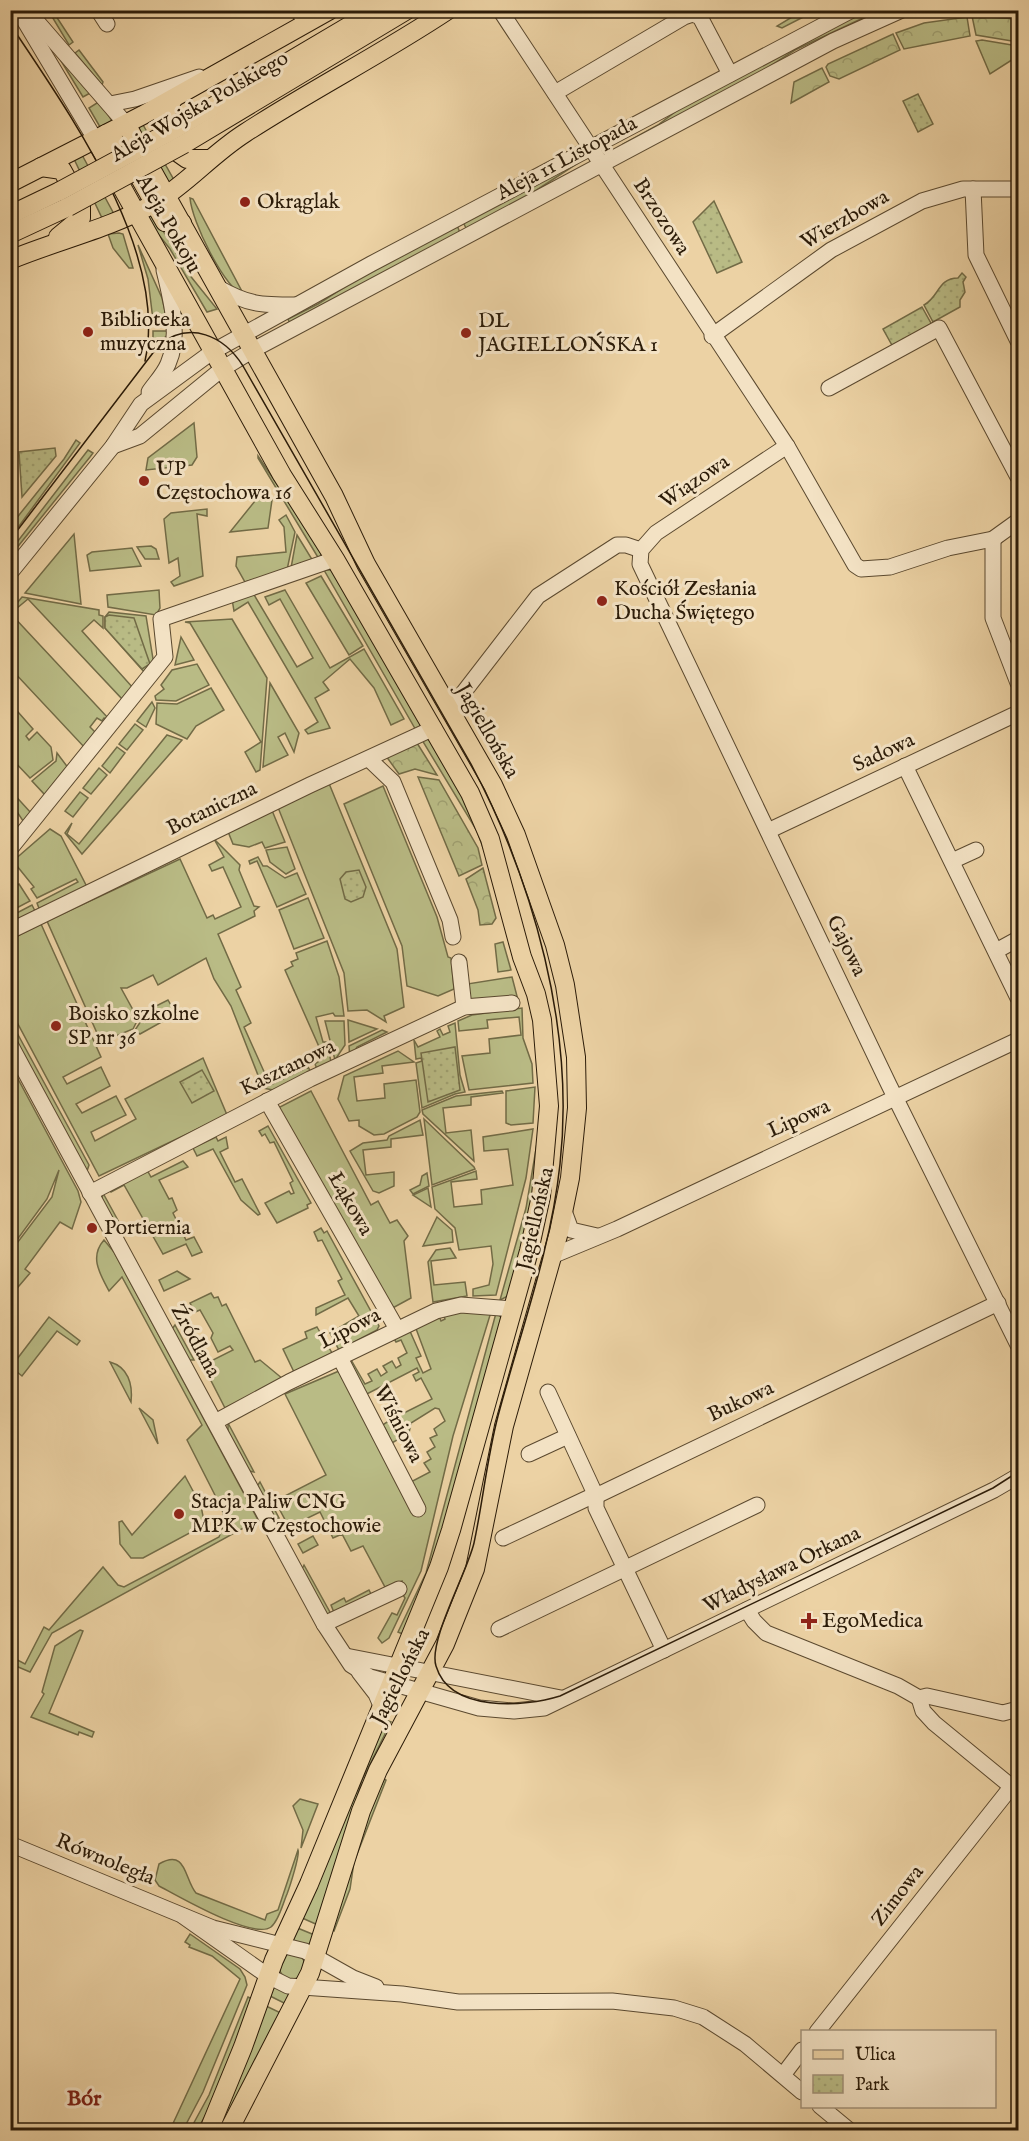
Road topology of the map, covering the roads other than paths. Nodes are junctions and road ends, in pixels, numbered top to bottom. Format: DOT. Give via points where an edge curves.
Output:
graph roads {
  1 [pos="18,10"];
  2 [pos="27,10"];
  3 [pos="98,10"];
  4 [pos="330,10"];
  5 [pos="376,10"];
  6 [pos="407,10"];
  7 [pos="448,10"];
  8 [pos="500,10"];
  9 [pos="852,10"];
  10 [pos="899,11"];
  11 [pos="302,17"];
  12 [pos="107,24"];
  13 [pos="222,70"];
  14 [pos="730,74"];
  15 [pos="555,93"];
  16 [pos="173,99"];
  17 [pos="110,104"];
  18 [pos="126,124"];
  19 [pos="101,136"];
  20 [pos="179,136"];
  21 [pos="591,149"];
  22 [pos="209,159"];
  23 [pos="602,164"];
  24 [pos="41,167"];
  25 [pos="10,183"];
  26 [pos="973,189"];
  27 [pos="1018,189"];
  28 [pos="168,195"];
  29 [pos="64,199"];
  30 [pos="135,213"];
  31 [pos="10,215"];
  32 [pos="10,234"];
  33 [pos="47,245"];
  34 [pos="161,257"];
  35 [pos="10,260"];
  36 [pos="217,287"];
  37 [pos="298,305"];
  38 [pos="244,333"];
  39 [pos="712,336"];
  40 [pos="1018,341"];
  41 [pos="253,350"];
  42 [pos="212,352"];
  43 [pos="222,369"];
  44 [pos="829,388"];
  45 [pos="141,404"];
  46 [pos="113,446"];
  47 [pos="787,446"];
  48 [pos="1014,458"];
  49 [pos="1018,477"];
  50 [pos="1018,521"];
  51 [pos="993,539"];
  52 [pos="640,557"];
  53 [pos="335,559"];
  54 [pos="10,573"];
  55 [pos="1018,683"];
  56 [pos="450,710"];
  57 [pos="1018,713"];
  58 [pos="434,728"];
  59 [pos="370,760"];
  60 [pos="905,766"];
  61 [pos="768,831"];
  62 [pos="10,849"];
  63 [pos="976,850"];
  64 [pos="952,861"];
  65 [pos="10,931"];
  66 [pos="453,937"];
  67 [pos="1018,939"];
  68 [pos="996,951"];
  69 [pos="459,962"];
  70 [pos="1018,998"];
  71 [pos="512,1003"];
  72 [pos="464,1007"];
  73 [pos="1018,1040"];
  74 [pos="10,1044"];
  75 [pos="897,1097"];
  76 [pos="267,1101"];
  77 [pos="90,1192"];
  78 [pos="564,1210"];
  79 [pos="597,1236"];
  80 [pos="552,1256"];
  81 [pos="998,1303"];
  82 [pos="513,1309"];
  83 [pos="397,1329"];
  84 [pos="1018,1345"];
  85 [pos="340,1358"];
  86 [pos="548,1392"];
  87 [pos="215,1422"];
  88 [pos="568,1436"];
  89 [pos="529,1454"];
  90 [pos="1018,1475"];
  91 [pos="596,1496"];
  92 [pos="758,1505"];
  93 [pos="418,1509"];
  94 [pos="503,1538"];
  95 [pos="625,1568"];
  96 [pos="399,1589"];
  97 [pos="747,1610"];
  98 [pos="324,1624"];
  99 [pos="499,1629"];
  100 [pos="664,1650"];
  101 [pos="346,1656"];
  102 [pos="359,1672"];
  103 [pos="429,1674"];
  104 [pos="395,1676"];
  105 [pos="419,1693"];
  106 [pos="561,1698"];
  107 [pos="919,1698"];
  108 [pos="382,1708"];
  109 [pos="1018,1709"];
  110 [pos="1015,1789"];
  111 [pos="10,1844"];
  112 [pos="183,1916"];
  113 [pos="280,1945"];
  114 [pos="316,1957"];
  115 [pos="268,1976"];
  116 [pos="303,1988"];
  117 [pos="402,1994"];
  118 [pos="818,2030"];
  119 [pos="801,2051"];
  120 [pos="783,2075"];
  121 [pos="801,2091"];
  122 [pos="822,2108"];
  123 [pos="209,2130"];
  124 [pos="230,2130"];
  125 [pos="849,2130"];
  1 -- 19 [label="street, Aleja Pokoju"];
  2 -- 17 [label="street, Aleja Pokoju"];
  3 -- 12 [label="street"];
  4 -- 11 [label="main road, Aleja Wojska Polskiego"];
  5 -- 20 [label="main road, Aleja Wojska Polskiego"];
  6 -- 20 [label="main road, Aleja Wojska Polskiego"];
  7 -- 22 [label="main road, Aleja Wojska Polskiego" via="273,115"];
  8 -- 15 [label="street, Brzozowa"];
  9 -- 14 [label="street, Aleja 11 Listopada"];
  10 -- 23 [label="street, Aleja 11 Listopada" via="833,41"];
  11 -- 13 [label="main road, Aleja Wojska Polskiego"];
  13 -- 16 [label="main road, Aleja Wojska Polskiego"];
  13 -- 17 [label="street"];
  14 -- 15 [label="street" via="700,17 693,14"];
  14 -- 21 [label="street, Aleja 11 Listopada"];
  15 -- 21 [label="street, Brzozowa"];
  16 -- 18 [label="main road, Aleja Wojska Polskiego"];
  16 -- 22 [label="main road" via="163,119 177,152 187,159"];
  17 -- 18 [label="street, Aleja Pokoju"];
  18 -- 19 [label="main road, Aleja Wojska Polskiego"];
  18 -- 28 [label="main road, Aleja Pokoju"];
  19 -- 24 [label="main road, Aleja Wojska Polskiego"];
  19 -- 28 [label="main road" via="124,150"];
  19 -- 30 [label="main road, Aleja Pokoju"];
  20 -- 29 [label="main road, Aleja Wojska Polskiego, bridge"];
  21 -- 23 [label="street, Brzozowa"];
  21 -- 37 [label="street, Aleja 11 Listopada"];
  22 -- 28 [label="main road, Aleja Wojska Polskiego"];
  23 -- 39 [label="street, Brzozowa"];
  23 -- 41 [label="street, Aleja 11 Listopada"];
  24 -- 25 [label="main road, Aleja Wojska Polskiego"];
  24 -- 33 [label="main road" via="62,170 82,211 76,223"];
  26 -- 27 [label="street, Wierzbowa"];
  26 -- 39 [label="street, Wierzbowa" via="922,201 831,250"];
  26 -- 40 [label="street" via="976,255"];
  28 -- 30 [label="main road, Aleja Wojska Polskiego"];
  28 -- 36 [label="main road, Aleja Pokoju"];
  29 -- 31 [label="main road, Aleja Wojska Polskiego"];
  29 -- 32 [label="main road, Aleja Wojska Polskiego"];
  30 -- 33 [label="main road, Aleja Wojska Polskiego"];
  30 -- 34 [label="main road, Aleja Pokoju"];
  33 -- 35 [label="main road"];
  34 -- 42 [label="main road, Aleja Pokoju"];
  34 -- 45 [label="street" via="173,315 173,345 168,364"];
  36 -- 37 [label="street" via="258,306"];
  36 -- 38 [label="main road, Aleja Pokoju"];
  37 -- 38 [label="street, Aleja 11 Listopada"];
  38 -- 41 [label="main road, Jagiellońska"];
  38 -- 42 [label="street, Aleja 11 Listopada"];
  39 -- 47 [label="street, Brzozowa"];
  41 -- 43 [label="street, Aleja 11 Listopada"];
  41 -- 56 [label="main road, Jagiellońska" via="334,496 366,564"];
  42 -- 43 [label="main road, Aleja Pokoju"];
  42 -- 45 [label="street, Aleja 11 Listopada"];
  43 -- 46 [label="street, Aleja 11 Listopada" via="140,436"];
  43 -- 53 [label="main road, Jagiellońska"];
  44 -- 48 [label="street" via="939,328"];
  45 -- 46 [label="street"];
  46 -- 54 [label="street"];
  47 -- 51 [label="street, Brzozowa" via="855,565 861,569 890,567 948,548"];
  47 -- 52 [label="street, Wiązowa" via="656,533"];
  48 -- 49 [label="street"];
  50 -- 51 [label="street"];
  51 -- 55 [label="street" via="993,618"];
  52 -- 56 [label="street" via="626,545 617,545 538,596"];
  52 -- 61 [label="street, Gajowa"];
  53 -- 58 [label="main road, Jagiellońska"];
  53 -- 62 [label="street" via="161,619 165,657"];
  56 -- 78 [label="main road, Jagiellońska" via="493,785 516,835 565,985 575,1051 577,1108"];
  57 -- 60 [label="street, Sadowa"];
  58 -- 59 [label="street, Botaniczna"];
  58 -- 82 [label="main road, Jagiellońska" via="490,839 542,1020 549,1106 545,1168 537,1217"];
  59 -- 65 [label="street, Botaniczna" via="301,789"];
  59 -- 66 [label="street" via="393,782 450,920"];
  60 -- 61 [label="street, Sadowa"];
  60 -- 64 [label="street"];
  61 -- 75 [label="street, Gajowa"];
  63 -- 64 [label="street"];
  64 -- 68 [label="street"];
  67 -- 68 [label="street"];
  68 -- 70 [label="street"];
  69 -- 72 [label="street"];
  71 -- 72 [label="street, Kasztanowa"];
  72 -- 76 [label="street, Kasztanowa"];
  73 -- 75 [label="street, Lipowa"];
  74 -- 77 [label="street, Źródlana"];
  75 -- 79 [label="street, Lipowa"];
  75 -- 81 [label="street, Gajowa"];
  76 -- 77 [label="street, Kasztanowa"];
  76 -- 83 [label="street, Łąkowa"];
  77 -- 87 [label="street, Źródlana"];
  78 -- 79 [label="street" via="571,1230"];
  78 -- 80 [label="main road, Jagiellońska"];
  79 -- 80 [label="street, Lipowa"];
  80 -- 103 [label="main road, Jagiellońska" via="504,1426 475,1569"];
  81 -- 84 [label="street, Gajowa"];
  81 -- 91 [label="street, Bukowa"];
  82 -- 83 [label="street, Lipowa" via="461,1305 436,1311"];
  82 -- 104 [label="main road, Jagiellońska" via="451,1530"];
  83 -- 85 [label="street, Lipowa"];
  85 -- 87 [label="street, Lipowa"];
  85 -- 93 [label="street, Wiśniowa"];
  86 -- 88 [label="street"];
  87 -- 98 [label="street, Źródlana"];
  88 -- 89 [label="street"];
  88 -- 91 [label="street"];
  90 -- 97 [label="street, Władysława Orkana"];
  91 -- 94 [label="street, Bukowa"];
  91 -- 95 [label="street" via="596,1508"];
  92 -- 95 [label="street"];
  95 -- 99 [label="street"];
  95 -- 100 [label="street"];
  96 -- 98 [label="street"];
  97 -- 100 [label="street, Władysława Orkana"];
  97 -- 107 [label="street" via="766,1632"];
  98 -- 101 [label="street, Źródlana"];
  100 -- 106 [label="street, Władysława Orkana"];
  101 -- 102 [label="street, Źródlana"];
  101 -- 104 [label="street"];
  102 -- 104 [label="street"];
  102 -- 108 [label="street, Źródlana"];
  103 -- 104 [label="street"];
  103 -- 105 [label="main road, Jagiellońska"];
  103 -- 106 [label="street"];
  104 -- 105 [label="street, Władysława Orkana"];
  104 -- 108 [label="main road, Jagiellońska"];
  105 -- 106 [label="street, Władysława Orkana" via="504,1711 544,1708"];
  105 -- 114 [label="main road, Jagiellońska" via="361,1811"];
  107 -- 109 [label="street" via="927,1696 1003,1713"];
  107 -- 110 [label="street" via="923,1711 934,1723"];
  108 -- 113 [label="main road, Jagiellońska"];
  110 -- 118 [label="street, Zimowa"];
  111 -- 112 [label="street, Równoległa"];
  112 -- 113 [label="street, Równoległa" via="233,1935"];
  112 -- 115 [label="street, Równoległa"];
  113 -- 114 [label="street, Równoległa"];
  113 -- 115 [label="main road, Jagiellońska"];
  114 -- 116 [label="main road, Jagiellońska"];
  114 -- 117 [label="street, Równoległa" via="368,1984"];
  115 -- 116 [label="street, Równoległa"];
  115 -- 123 [label="main road, Jagiellońska"];
  116 -- 117 [label="street, Równoległa"];
  116 -- 124 [label="main road, Jagiellońska"];
  117 -- 120 [label="street" via="458,2002 612,2001 674,2008 704,2017"];
  119 -- 120 [label="street"];
  120 -- 121 [label="street"];
  122 -- 125 [label="street"];
}
